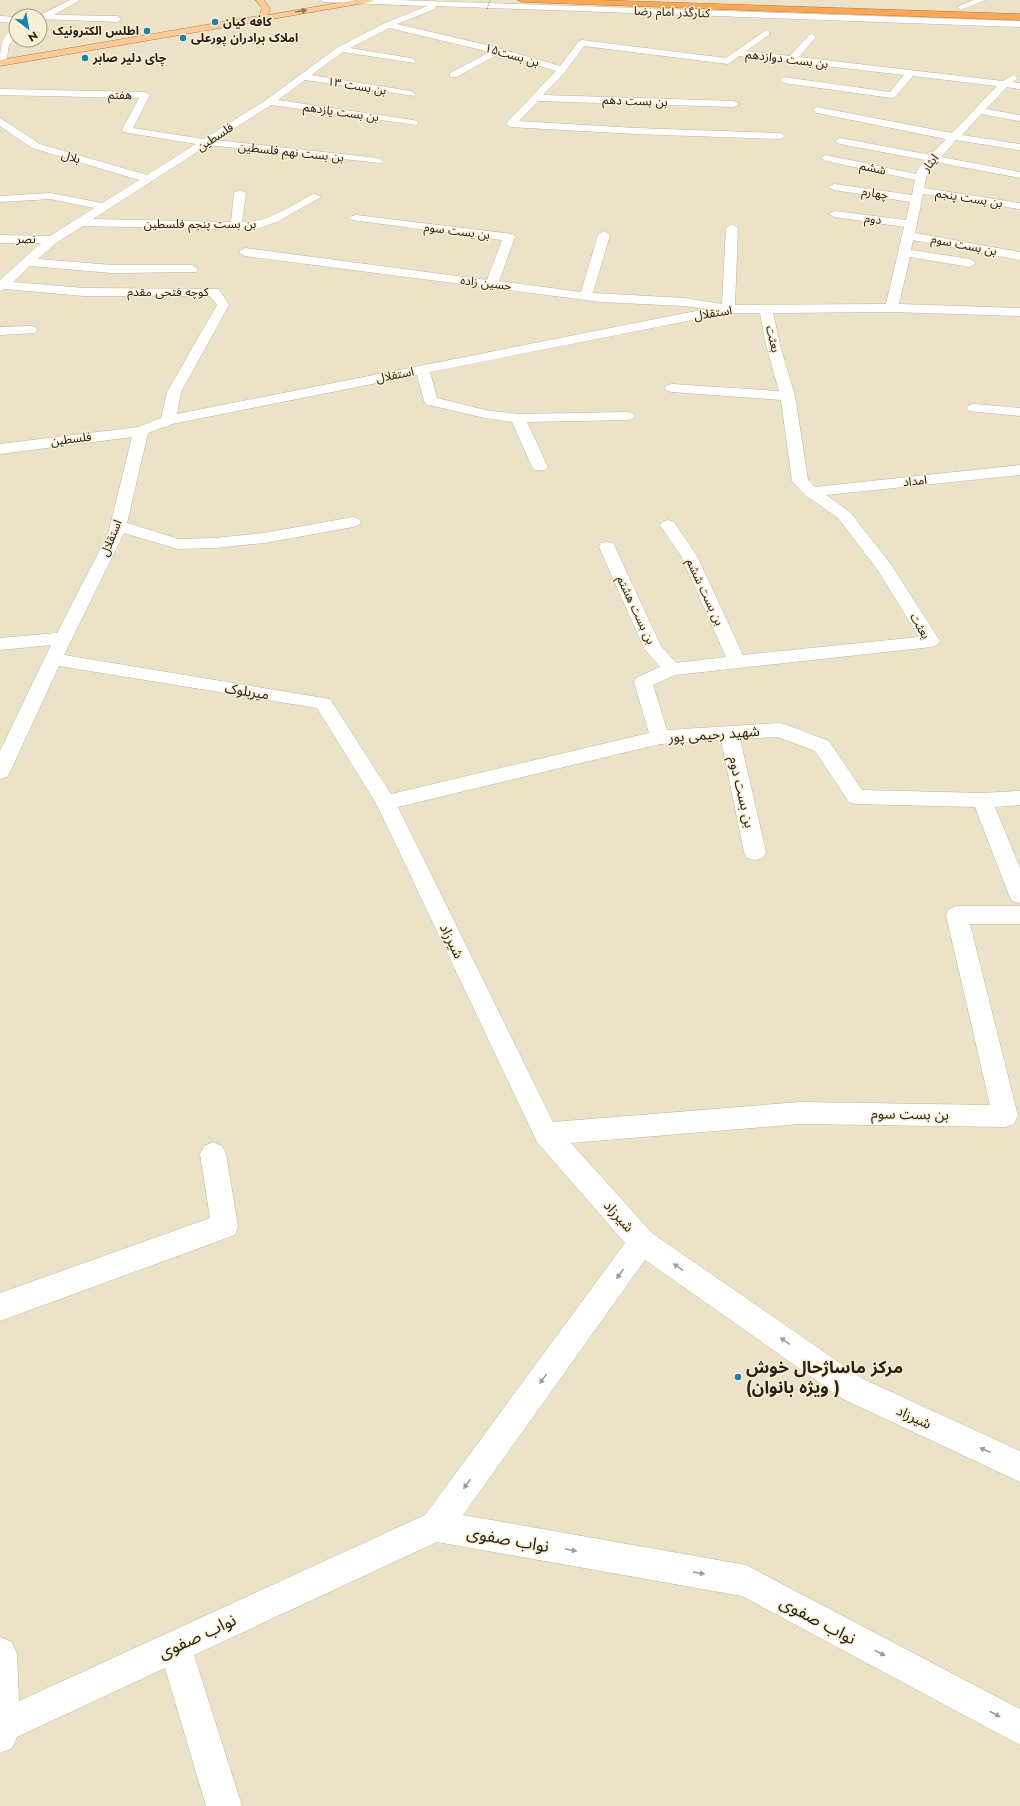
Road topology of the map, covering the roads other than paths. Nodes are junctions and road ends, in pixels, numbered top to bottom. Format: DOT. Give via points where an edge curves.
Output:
graph roads {
  1 [pos="76,0"];
  2 [pos="260,0"];
  3 [pos="324,0"];
  4 [pos="522,0"];
  5 [pos="981,0"];
  6 [pos="366,1"];
  7 [pos="439,4"];
  8 [pos="738,7"];
  9 [pos="961,8"];
  10 [pos="1020,10"];
  11 [pos="48,14"];
  12 [pos="410,16"];
  13 [pos="890,16"];
  14 [pos="1020,17"];
  15 [pos="48,18"];
  16 [pos="262,18"];
  17 [pos="117,19"];
  18 [pos="425,20"];
  19 [pos="1020,24"];
  20 [pos="388,25"];
  21 [pos="766,33"];
  22 [pos="431,35"];
  23 [pos="8,37"];
  24 [pos="812,37"];
  25 [pos="417,42"];
  26 [pos="341,49"];
  27 [pos="498,51"];
  28 [pos="737,53"];
  29 [pos="793,59"];
  30 [pos="411,61"];
  31 [pos="728,61"];
  32 [pos="1,63"];
  33 [pos="720,69"];
  34 [pos="562,70"];
  35 [pos="911,73"];
  36 [pos="453,75"];
  37 [pos="303,77"];
  38 [pos="1019,78"];
  39 [pos="784,80"];
  40 [pos="550,83"];
  41 [pos="565,84"];
  42 [pos="1005,84"];
  43 [pos="0,92"];
  44 [pos="411,94"];
  45 [pos="536,98"];
  46 [pos="269,102"];
  47 [pos="734,104"];
  48 [pos="817,110"];
  49 [pos="523,111"];
  50 [pos="979,111"];
  51 [pos="539,112"];
  52 [pos="1020,118"];
  53 [pos="0,122"];
  54 [pos="413,123"];
  55 [pos="780,136"];
  56 [pos="954,137"];
  57 [pos="840,141"];
  58 [pos="206,142"];
  59 [pos="1020,147"];
  60 [pos="826,158"];
  61 [pos="933,158"];
  62 [pos="377,161"];
  63 [pos="1020,175"];
  64 [pos="920,178"];
  65 [pos="149,179"];
  66 [pos="834,187"];
  67 [pos="240,193"];
  68 [pos="917,195"];
  69 [pos="315,196"];
  70 [pos="0,199"];
  71 [pos="1020,206"];
  72 [pos="104,207"];
  73 [pos="835,214"];
  74 [pos="356,218"];
  75 [pos="78,222"];
  76 [pos="236,226"];
  77 [pos="732,228"];
  78 [pos="909,229"];
  79 [pos="604,235"];
  80 [pos="0,239"];
  81 [pos="52,240"];
  82 [pos="245,252"];
  83 [pos="904,252"];
  84 [pos="1020,256"];
  85 [pos="27,262"];
  86 [pos="970,263"];
  87 [pos="192,270"];
  88 [pos="492,284"];
  89 [pos="1,286"];
  90 [pos="586,296"];
  91 [pos="892,308"];
  92 [pos="728,309"];
  93 [pos="766,309"];
  94 [pos="1020,312"];
  95 [pos="30,330"];
  96 [pos="0,331"];
  97 [pos="422,370"];
  98 [pos="672,388"];
  99 [pos="788,396"];
  100 [pos="974,408"];
  101 [pos="1020,412"];
  102 [pos="628,416"];
  103 [pos="518,418"];
  104 [pos="168,420"];
  105 [pos="141,431"];
  106 [pos="0,449"];
  107 [pos="540,467"];
  108 [pos="1020,470"];
  109 [pos="811,492"];
  110 [pos="353,522"];
  111 [pos="668,525"];
  112 [pos="118,526"];
  113 [pos="607,547"];
  114 [pos="63,638"];
  115 [pos="0,644"];
  116 [pos="53,659"];
  117 [pos="737,662"];
  118 [pos="672,669"];
  119 [pos="729,733"];
  120 [pos="660,737"];
  121 [pos="2,766"];
  122 [pos="1020,798"];
  123 [pos="982,800"];
  124 [pos="386,803"];
  125 [pos="756,852"];
  126 [pos="1020,895"];
  127 [pos="1020,915"];
  128 [pos="1012,1118"];
  129 [pos="546,1134"];
  130 [pos="212,1154"];
  131 [pos="642,1242"];
  132 [pos="0,1307"];
  133 [pos="1020,1467"];
  134 [pos="436,1526"];
  135 [pos="175,1646"];
  136 [pos="0,1654"];
  137 [pos="1020,1728"];
  138 [pos="1,1730"];
  139 [pos="224,1806"];
  1 -- 11 [label="street"];
  2 -- 16 [label="main road" via="266,9"];
  3 -- 6 [label="street, کنارگذر امام رضا"];
  4 -- 8 [label="highway"];
  5 -- 9 [label="street"];
  6 -- 7 [label="street, کنارگذر امام رضا"];
  16 -- 6 [label="main road, one-way"];
  7 -- 8 [label="street, کنارگذر امام رضا"];
  7 -- 12 [label="street, فلسطین"];
  8 -- 9 [label="highway"];
  8 -- 13 [label="street, کنارگذر امام رضا"];
  9 -- 10 [label="highway"];
  12 -- 18 [label="street"];
  12 -- 20 [label="street, فلسطین"];
  13 -- 14 [label="highway"];
  13 -- 19 [label="street, کنارگذر امام رضا"];
  15 -- 17 [label="street"];
  16 -- 32 [label="main road"];
  20 -- 22 [label="street, بن بست۱۵"];
  20 -- 26 [label="street, فلسطین"];
  21 -- 28 [label="street"];
  22 -- 25 [label="street"];
  22 -- 27 [label="street, بن بست۱۵"];
  23 -- 32 [label="street"];
  24 -- 29 [label="street"];
  26 -- 30 [label="street"];
  26 -- 37 [label="street, فلسطین"];
  27 -- 34 [label="street, بن بست۱۵"];
  27 -- 36 [label="street"];
  28 -- 29 [label="street, بن بست دوازدهم"];
  28 -- 31 [label="street, بن بست دوازدهم"];
  29 -- 35 [label="street, بن بست دوازدهم"];
  31 -- 33 [label="street"];
  31 -- 34 [label="street, بن بست دوازدهم" via="582,43 576,57"];
  34 -- 40 [label="street, بن بست۱۵"];
  35 -- 39 [label="street" via="892,95"];
  35 -- 42 [label="street, بن بست دوازدهم"];
  37 -- 44 [label="street, بن بست ۱۳"];
  37 -- 46 [label="street, فلسطین"];
  38 -- 42 [label="street, ایثار"];
  40 -- 41 [label="street"];
  40 -- 45 [label="street, بن بست۱۵"];
  42 -- 50 [label="street, ایثار"];
  43 -- 58 [label="street, هفتم" via="145,95 127,130"];
  45 -- 47 [label="street, بن بست دهم"];
  45 -- 49 [label="street, بن بست۱۵"];
  46 -- 54 [label="street, بن بست یازدهم"];
  46 -- 58 [label="street, فلسطین"];
  48 -- 56 [label="street"];
  49 -- 51 [label="street"];
  49 -- 55 [label="street, بن بست۱۵" via="511,124"];
  50 -- 52 [label="street"];
  50 -- 56 [label="street, ایثار"];
  53 -- 65 [label="street, بلال" via="36,146"];
  56 -- 59 [label="street"];
  56 -- 61 [label="street, ایثار"];
  57 -- 61 [label="street"];
  58 -- 62 [label="street, بن بست نهم فلسطین"];
  58 -- 65 [label="street, فلسطین"];
  60 -- 64 [label="street, ششم"];
  61 -- 63 [label="street"];
  61 -- 64 [label="street, ایثار" via="922,169"];
  64 -- 68 [label="street, ایثار"];
  65 -- 72 [label="street, فلسطین"];
  66 -- 68 [label="street, چهارم"];
  67 -- 76 [label="street"];
  68 -- 71 [label="street, بن بست پنجم"];
  68 -- 78 [label="street, ایثار"];
  69 -- 76 [label="street, بن بست پنجم فلسطین" via="273,220 253,226"];
  70 -- 72 [label="street" via="50,196"];
  72 -- 75 [label="street, فلسطین"];
  73 -- 78 [label="street, دوم"];
  74 -- 88 [label="street, بن بست سوم" via="509,237"];
  75 -- 76 [label="street, بن بست پنجم فلسطین"];
  75 -- 81 [label="street, فلسطین"];
  77 -- 92 [label="street"];
  78 -- 83 [label="street, ایثار"];
  78 -- 84 [label="street, بن بست سوم"];
  79 -- 90 [label="street"];
  80 -- 81 [label="street, نصر"];
  81 -- 85 [label="street, فلسطین"];
  82 -- 88 [label="street, حسین زاده"];
  83 -- 86 [label="street"];
  83 -- 91 [label="street, ایثار"];
  85 -- 87 [label="street" via="112,269"];
  85 -- 89 [label="street, فلسطین"];
  88 -- 90 [label="street, حسین زاده"];
  89 -- 104 [label="street, کوچه فتحی مقدم" via="84,292 214,292 223,306 174,392"];
  90 -- 92 [label="street, حسین زاده" via="684,302"];
  91 -- 93 [label="street, استقلال"];
  91 -- 94 [label="street, استقلال"];
  92 -- 93 [label="street, استقلال"];
  92 -- 97 [label="street, استقلال"];
  93 -- 99 [label="street, بعثت" via="773,345"];
  95 -- 96 [label="street"];
  97 -- 103 [label="street" via="430,401 485,414"];
  97 -- 104 [label="street, استقلال"];
  98 -- 99 [label="street"];
  99 -- 109 [label="street, بعثت" via="800,481"];
  100 -- 101 [label="street"];
  102 -- 103 [label="street"];
  103 -- 107 [label="street"];
  104 -- 105 [label="street, استقلال"];
  105 -- 106 [label="street, فلسطین"];
  105 -- 112 [label="street, استقلال"];
  108 -- 109 [label="street, امداد"];
  109 -- 117 [label="street, بعثت" via="844,514 884,567 930,641"];
  110 -- 112 [label="street" via="264,538 178,544"];
  111 -- 117 [label="street, بن بست ششم" via="689,556"];
  112 -- 114 [label="street, استقلال"];
  113 -- 118 [label="street, بن بست هشتم" via="653,648"];
  114 -- 115 [label="street"];
  114 -- 116 [label="street, استقلال"];
  116 -- 121 [label="street, استقلال"];
  116 -- 124 [label="street, میربلوک" via="323,703"];
  117 -- 118 [label="street, بعثت"];
  118 -- 120 [label="street, بعثت" via="644,682"];
  119 -- 120 [label="street, شهید رحیمی پور"];
  119 -- 123 [label="street, شهید رحیمی پور" via="780,730 822,746 856,797"];
  119 -- 125 [label="street, بن بست دوم"];
  120 -- 124 [label="street, شهید رحیمی پور"];
  122 -- 123 [label="street, شهید رحیمی پور"];
  123 -- 126 [label="street"];
  124 -- 129 [label="street, شیرزاد"];
  127 -- 128 [label="street, بن بست سوم" via="957,915"];
  128 -- 129 [label="street, بن بست سوم" via="800,1113"];
  129 -- 131 [label="street, شیرزاد"];
  130 -- 132 [label="street" via="225,1226"];
  133 -- 131 [label="street, شیرزاد, one-way" via="853,1389"];
  131 -- 134 [label="street, one-way"];
  134 -- 135 [label="street, نواب صفوی"];
  134 -- 137 [label="street, نواب صفوی, one-way" via="746,1581"];
  135 -- 138 [label="street, نواب صفوی"];
  135 -- 139 [label="street"];
  136 -- 138 [label="street"];
}
